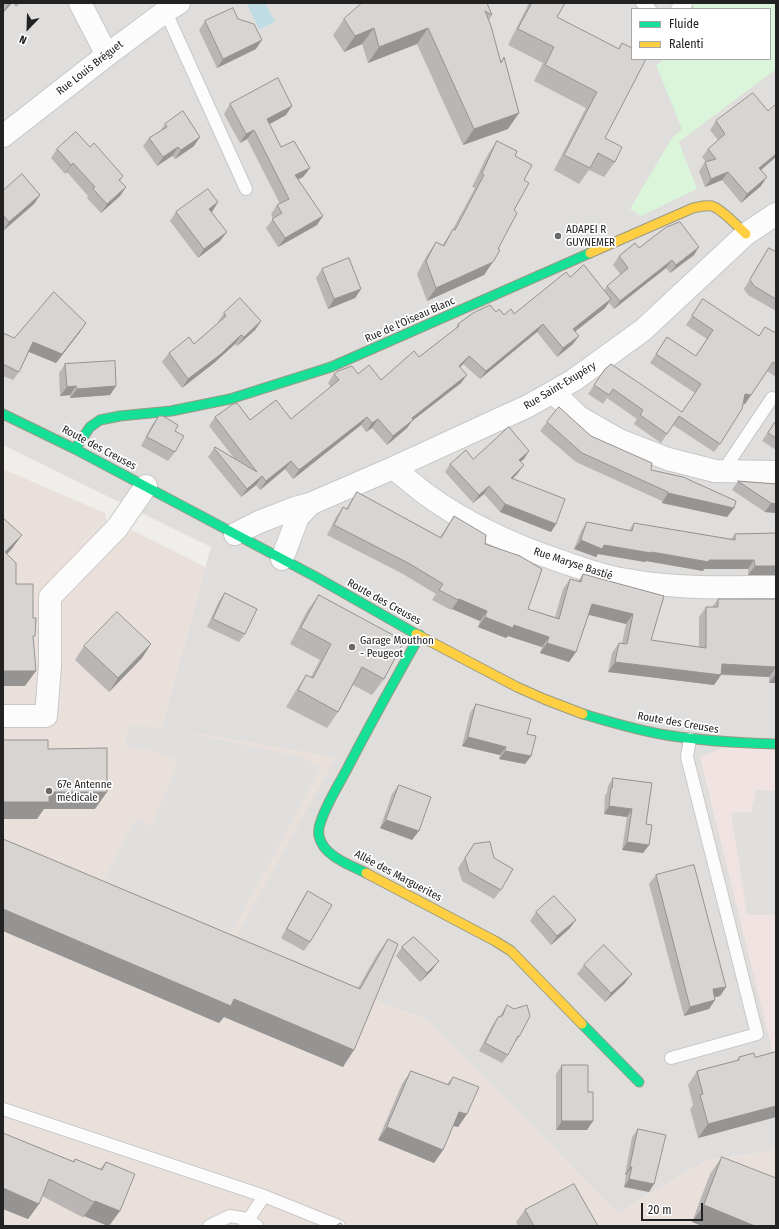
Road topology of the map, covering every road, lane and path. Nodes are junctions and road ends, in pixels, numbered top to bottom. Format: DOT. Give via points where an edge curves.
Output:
graph roads {
  1 [pos="80,3"];
  2 [pos="169,6"];
  3 [pos="107,55"];
  4 [pos="3,136"];
  5 [pos="246,189"];
  6 [pos="776,214"];
  7 [pos="746,234"];
  8 [pos="553,392"];
  9 [pos="772,398"];
  10 [pos="3,414"];
  11 [pos="75,449"];
  12 [pos="393,468"];
  13 [pos="723,471"];
  14 [pos="776,472"];
  15 [pos="146,486"];
  16 [pos="310,504"];
  17 [pos="235,534"];
  18 [pos="282,559"];
  19 [pos="776,587"];
  20 [pos="420,635"];
  21 [pos="3,716"];
  22 [pos="690,739"];
  23 [pos="776,744"];
  24 [pos="671,1058"];
  25 [pos="639,1082"];
  26 [pos="3,1109"];
  27 [pos="264,1196"];
  28 [pos="250,1224"];
  29 [pos="210,1226"];
  30 [pos="339,1226"];
  1 -- 3 [label="street"];
  2 -- 3 [label="street, Rue Louis Bréguet"];
  2 -- 5 [label="lane"];
  3 -- 4 [label="street, Rue Louis Bréguet"];
  6 -- 7 [label="street, Rue Saint-Exupéry"];
  7 -- 8 [label="street, Rue Saint-Exupéry" via="643,330 574,380"];
  7 -- 11 [label="street, Rue de l'Oiseau Blanc" via="711,205 693,208 331,367 230,399 172,411 100,420 90,427"];
  8 -- 12 [label="street, Rue Saint-Exupéry"];
  8 -- 13 [label="street" via="579,417 619,440 668,459"];
  9 -- 13 [label="lane"];
  10 -- 11 [label="street, Route des Creuses"];
  11 -- 15 [label="street, Route des Creuses"];
  12 -- 16 [label="street, Rue Saint-Exupéry"];
  12 -- 19 [label="street, Rue Maryse Bastié" via="428,496 493,534 587,570 633,581 674,586"];
  13 -- 14 [label="street"];
  15 -- 17 [label="street, Route des Creuses"];
  15 -- 21 [label="street" via="117,528 50,597 50,666 46,716"];
  16 -- 17 [label="street, Rue Saint-Exupéry" via="294,508"];
  16 -- 18 [label="street, Rue Saint-Exupéry" via="298,517"];
  17 -- 18 [label="street, Route des Creuses"];
  18 -- 20 [label="street, Route des Creuses"];
  20 -- 22 [label="street, Route des Creuses" via="544,699 618,724"];
  20 -- 25 [label="street, Allée des Marguerites" via="363,737 319,824 317,834 320,842 334,856 511,951"];
  22 -- 23 [label="street, Route des Creuses"];
  22 -- 24 [label="lane" via="687,757 757,1034"];
  26 -- 27 [label="lane"];
  27 -- 28 [label="lane"];
  27 -- 30 [label="lane"];
  28 -- 29 [label="lane" via="230,1216"];
}
